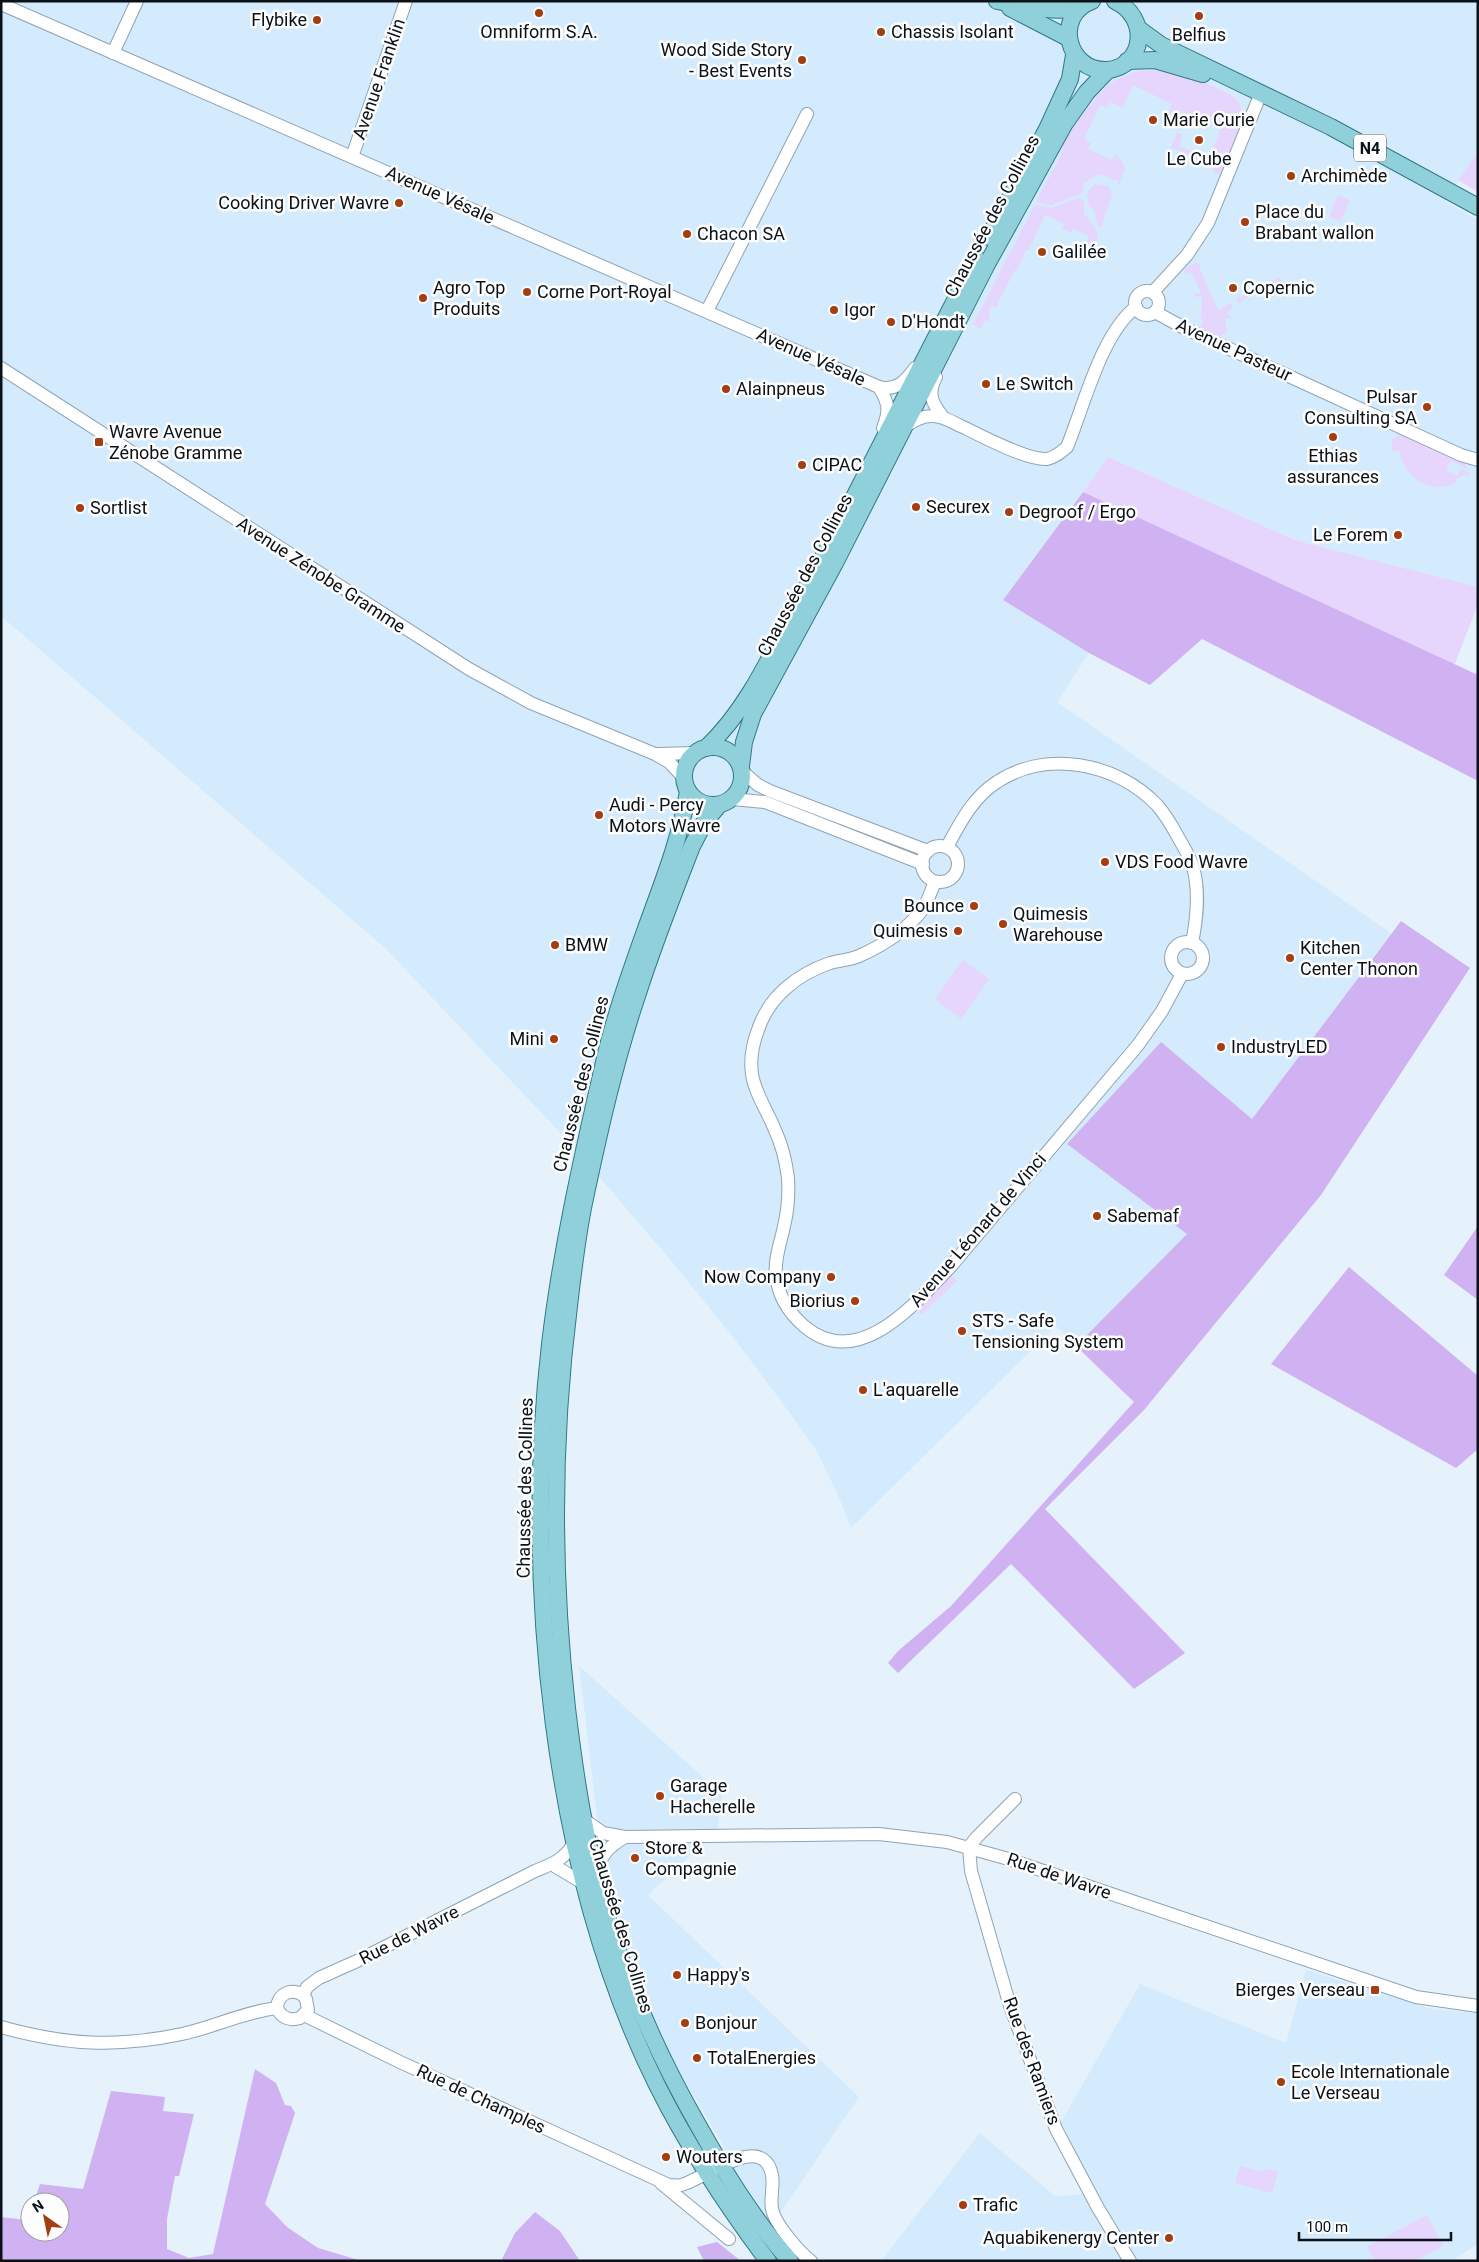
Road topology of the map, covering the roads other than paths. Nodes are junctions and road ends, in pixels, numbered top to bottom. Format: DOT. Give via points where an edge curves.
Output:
graph roads {
  1 [pos="136,1"];
  2 [pos="406,1"];
  3 [pos="996,1"];
  4 [pos="1115,1"];
  5 [pos="1,4"];
  6 [pos="1086,4"];
  7 [pos="1134,15"];
  8 [pos="1068,38"];
  9 [pos="112,53"];
  10 [pos="1074,55"];
  11 [pos="1127,61"];
  12 [pos="1108,70"];
  13 [pos="1261,93"];
  14 [pos="807,114"];
  15 [pos="352,157"];
  16 [pos="1478,207"];
  17 [pos="986,266"];
  18 [pos="1153,292"];
  19 [pos="1136,307"];
  20 [pos="707,310"];
  21 [pos="1155,312"];
  22 [pos="926,354"];
  23 [pos="1,368"];
  24 [pos="879,387"];
  25 [pos="943,418"];
  26 [pos="906,426"];
  27 [pos="1478,460"];
  28 [pos="839,527"];
  29 [pos="701,750"];
  30 [pos="655,754"];
  31 [pos="742,769"];
  32 [pos="686,785"];
  33 [pos="725,802"];
  34 [pos="947,847"];
  35 [pos="928,851"];
  36 [pos="923,864"];
  37 [pos="935,882"];
  38 [pos="1192,943"];
  39 [pos="1182,974"];
  40 [pos="1015,1800"];
  41 [pos="583,1819"];
  42 [pos="625,1837"];
  43 [pos="581,1843"];
  44 [pos="969,1847"];
  45 [pos="553,1865"];
  46 [pos="590,1882"];
  47 [pos="303,1995"];
  48 [pos="1478,2006"];
  49 [pos="277,2008"];
  50 [pos="304,2015"];
  51 [pos="1,2027"];
  52 [pos="721,2166"];
  53 [pos="707,2174"];
  54 [pos="659,2182"];
  55 [pos="729,2240"];
  56 [pos="768,2261"];
  57 [pos="790,2261"];
  58 [pos="811,2261"];
  59 [pos="1130,2261"];
  1 -- 9 [label="street"];
  2 -- 15 [label="street, Avenue Franklin"];
  3 -- 6 [label="main road" via="1052,10 1067,10"];
  3 -- 8 [label="main road"];
  4 -- 7 [label="main road, N4"];
  5 -- 9 [label="street, Avenue Vésale"];
  6 -- 8 [label="main road" via="1073,16"];
  7 -- 11 [label="main road" via="1138,41 1135,52"];
  7 -- 13 [label="main road, N4" via="1160,45"];
  8 -- 10 [label="main road"];
  9 -- 15 [label="street, Avenue Vésale"];
  10 -- 12 [label="main road" via="1084,64"];
  10 -- 22 [label="main road, Chaussée des Collines" via="1070,79 1047,128"];
  11 -- 12 [label="main road, N4"];
  11 -- 13 [label="main road, N4" via="1155,60"];
  12 -- 17 [label="main road, Chaussée des Collines" via="1087,92 1065,124"];
  13 -- 16 [label="main road, N4"];
  13 -- 18 [label="street" via="1208,223 1187,255"];
  14 -- 20 [label="street"];
  15 -- 20 [label="street, Avenue Vésale"];
  17 -- 25 [label="street" via="983,286 930,387 934,406"];
  17 -- 26 [label="main road, Chaussée des Collines"];
  18 -- 19 [label="street" via="1141,293"];
  18 -- 21 [label="street" via="1158,298"];
  19 -- 21 [label="street" via="1142,313"];
  19 -- 25 [label="street" via="1124,318 1110,340 1067,447 1058,455 1037,458 1002,446"];
  20 -- 24 [label="street, Avenue Vésale"];
  21 -- 27 [label="street, Avenue Pasteur" via="1338,400"];
  22 -- 24 [label="street, Avenue Vésale" via="900,386"];
  22 -- 28 [label="main road, Chaussée des Collines"];
  23 -- 30 [label="street, Avenue Zénobe Gramme" via="469,669 531,703"];
  24 -- 28 [label="street, Avenue Vésale" via="886,398 888,413 846,500"];
  25 -- 26 [label="street" via="920,418"];
  26 -- 31 [label="main road, Chaussée des Collines" via="753,714 744,742"];
  28 -- 29 [label="main road, Chaussée des Collines" via="744,701 732,719"];
  29 -- 30 [label="street, Avenue Zénobe Gramme"];
  29 -- 31 [label="main road" via="715,747 731,752"];
  29 -- 32 [label="main road" via="685,769"];
  30 -- 32 [label="street, Avenue Zénobe Gramme" via="669,762"];
  31 -- 33 [label="main road" via="741,787"];
  31 -- 35 [label="street" via="770,791"];
  32 -- 33 [label="main road" via="701,803"];
  32 -- 43 [label="main road, Chaussée des Collines" via="679,838 627,984 603,1064 575,1188 550,1346 543,1442 543,1597 556,1740"];
  33 -- 36 [label="street" via="765,802"];
  33 -- 41 [label="main road, Chaussée des Collines" via="704,823 692,846 636,997 584,1204 563,1351 556,1444 555,1522 560,1646"];
  34 -- 35 [label="street" via="934,847"];
  34 -- 37 [label="street" via="958,858 958,871 948,881"];
  34 -- 38 [label="street" via="978,798 998,781 1026,769 1055,762 1084,765 1113,775 1140,790 1157,806 1183,845 1193,867 1197,892 1197,920"];
  35 -- 36 [label="street"];
  36 -- 37 [label="street" via="925,873"];
  37 -- 39 [label="street, Avenue Léonard de Vinci" via="924,908 906,928 857,957 805,974 783,989 769,1006 758,1029 752,1075 776,1131 788,1177 789,1204 776,1274 781,1297 794,1317 825,1338 848,1340 870,1336 892,1323 951,1266 1138,1045"];
  38 -- 39 [label="street" via="1203,953 1203,962 1194,973"];
  38 -- 39 [label="street" via="1181,943 1171,954 1173,967"];
  40 -- 44 [label="street"];
  41 -- 42 [label="street, Rue de Wavre" via="603,1833"];
  41 -- 43 [label="main road, Chaussée des Collines"];
  42 -- 44 [label="street, Rue de Wavre" via="879,1834 925,1838"];
  42 -- 46 [label="street" via="607,1849"];
  43 -- 45 [label="street, Rue de Wavre"];
  43 -- 46 [label="main road, Chaussée des Collines"];
  44 -- 48 [label="street, Rue de Wavre" via="1416,1997"];
  44 -- 59 [label="street, Rue des Ramiers" via="971,1871 1010,2006 1056,2129"];
  45 -- 46 [label="street"];
  45 -- 47 [label="street, Rue de Wavre" via="319,1978 307,1987"];
  46 -- 52 [label="main road, Chaussée des Collines" via="655,2045"];
  46 -- 53 [label="main road, Chaussée des Collines" via="622,2004 669,2108"];
  47 -- 49 [label="street" via="296,1991 285,1993"];
  47 -- 50 [label="street" via="308,2004"];
  49 -- 50 [label="street, Rue de Champles" via="288,2019"];
  49 -- 51 [label="street" via="248,2012 183,2034 106,2044 63,2041"];
  50 -- 54 [label="street, Rue de Champles"];
  52 -- 53 [label="street, Rue de Champles"];
  52 -- 57 [label="main road, Chaussée des Collines" via="748,2209"];
  52 -- 58 [label="street" via="743,2156 761,2158 768,2165 772,2175 772,2211"];
  53 -- 54 [label="street, Rue de Champles" via="679,2186"];
  53 -- 56 [label="main road, Chaussée des Collines"];
  54 -- 55 [label="street, Rue de Champles"];
}
